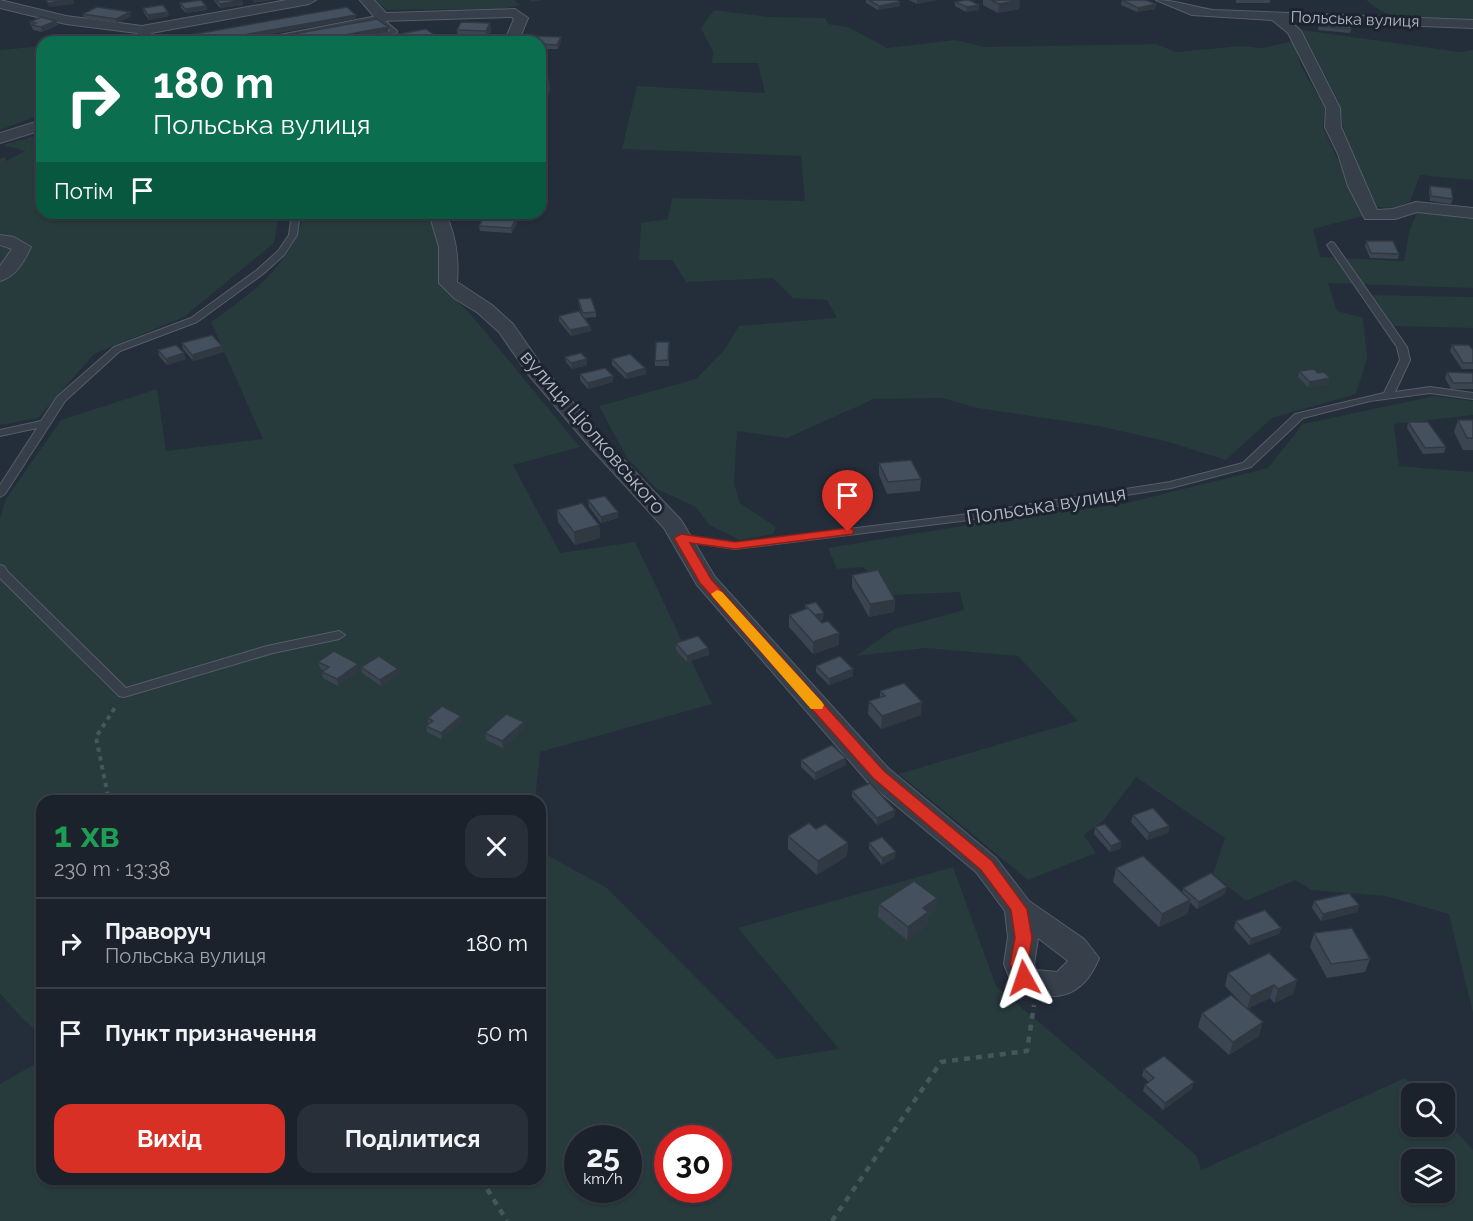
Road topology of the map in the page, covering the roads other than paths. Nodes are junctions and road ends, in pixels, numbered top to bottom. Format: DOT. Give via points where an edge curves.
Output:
graph roads {
  1 [pos="309,0"];
  2 [pos="368,0"];
  3 [pos="1163,0"];
  4 [pos="0,4"];
  5 [pos="380,17"];
  6 [pos="1276,17"];
  7 [pos="1473,24"];
  8 [pos="142,30"];
  9 [pos="146,36"];
  10 [pos="279,36"];
  11 [pos="375,36"];
  12 [pos="514,36"];
  13 [pos="36,127"];
  14 [pos="0,138"];
  15 [pos="1473,213"];
  16 [pos="295,219"];
  17 [pos="440,219"];
  18 [pos="0,240"];
  19 [pos="1331,245"];
  20 [pos="0,276"];
  21 [pos="1388,396"];
  22 [pos="1473,396"];
  23 [pos="45,423"];
  24 [pos="0,433"];
  25 [pos="0,495"];
  26 [pos="681,538"];
  27 [pos="0,568"];
  28 [pos="339,635"];
  29 [pos="1019,909"];
  1 -- 8 [label="street"];
  2 -- 5 [label="street"];
  3 -- 6 [label="street" via="1192,11"];
  4 -- 8 [label="street" via="66,20"];
  5 -- 10 [label="lane"];
  5 -- 11 [label="lane" via="395,32"];
  5 -- 12 [label="street" via="515,13 521,18"];
  6 -- 7 [label="street, Польська вулиця"];
  6 -- 15 [label="street, Польська вулиця" via="1294,30 1333,108 1333,128 1371,215 1395,214 1416,207"];
  8 -- 9 [label="street"];
  13 -- 14 [label="street"];
  16 -- 23 [label="lane" via="293,235 282,253 260,272 194,320 117,349 61,399"];
  17 -- 26 [label="street, вулиця Ціолковського" via="451,256 448,283 506,328 535,370"];
  18 -- 20 [label="street" via="22,247 15,262"];
  19 -- 21 [label="lane" via="1402,347 1405,360"];
  21 -- 22 [label="lane, Польська вулиця" via="1430,390"];
  21 -- 26 [label="lane, Польська вулиця" via="1299,416 1246,465 1171,485 961,518 735,546"];
  23 -- 24 [label="lane"];
  23 -- 25 [label="lane"];
  26 -- 29 [label="street, вулиця Ціолковського" via="705,580 879,775 986,866"];
  27 -- 28 [label="lane" via="124,693 271,649"];
  29 -- 29 [label="street, вулиця Ціолковського" via="1023,938 1019,964 1024,978 1037,985 1072,979 1080,972 1084,958"];
}
